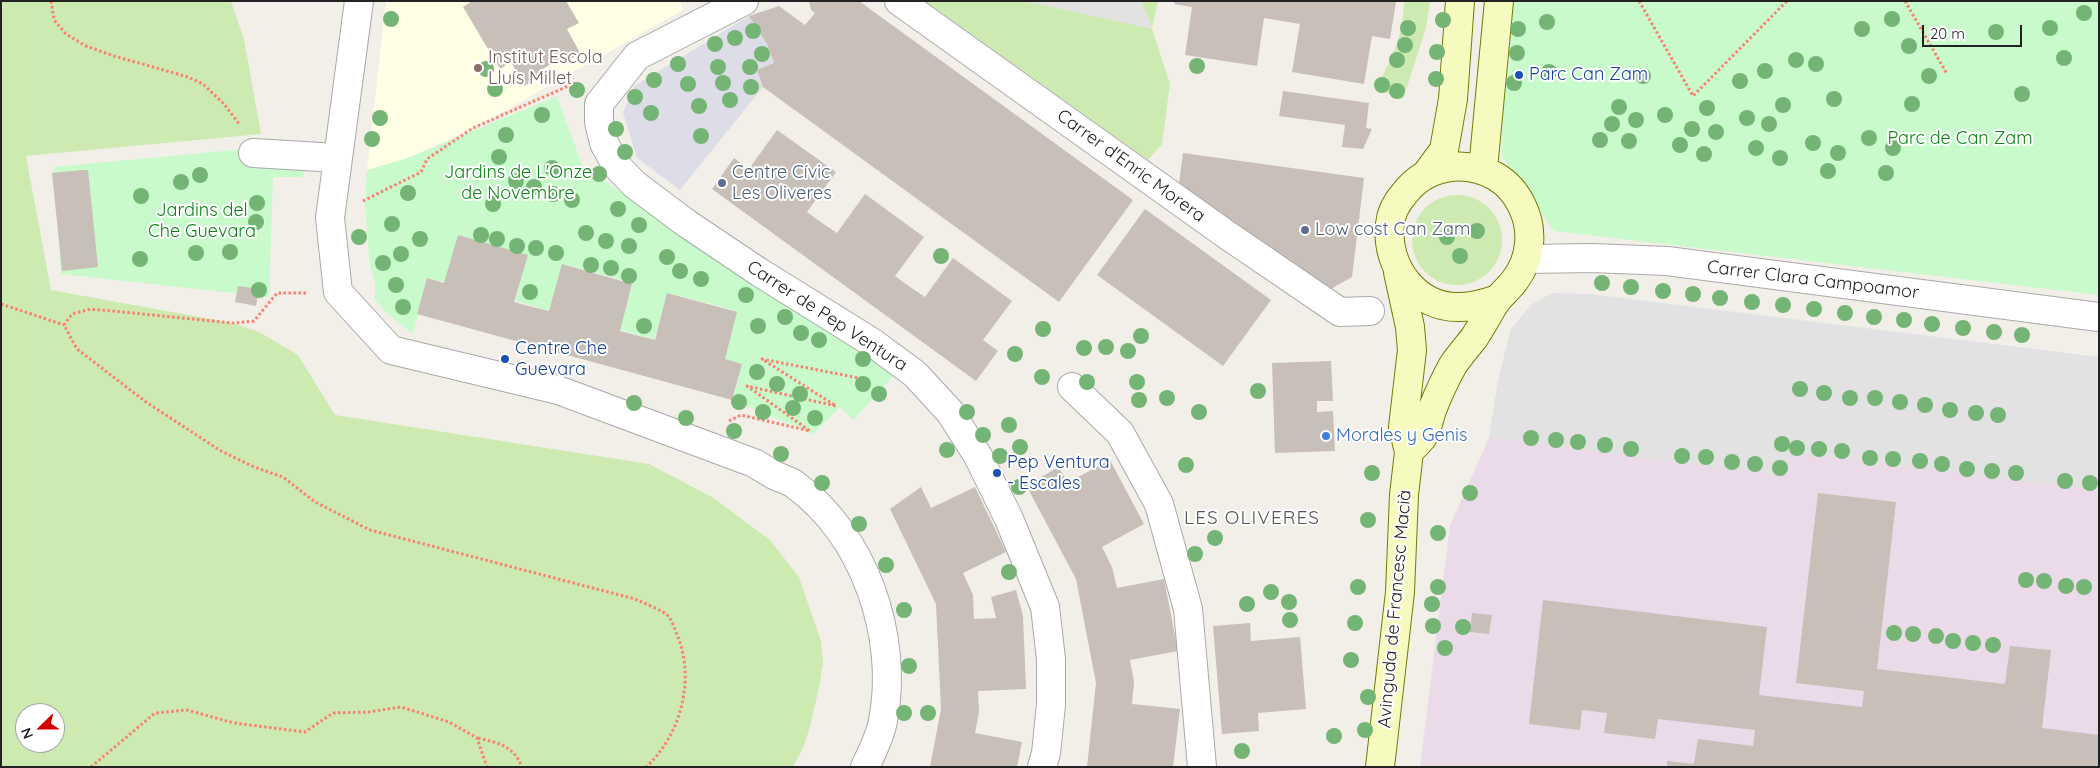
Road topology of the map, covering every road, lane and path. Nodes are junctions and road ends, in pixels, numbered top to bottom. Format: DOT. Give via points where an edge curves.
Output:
graph roads {
  1 [pos="51,1"];
  2 [pos="359,1"];
  3 [pos="744,1"];
  4 [pos="899,1"];
  5 [pos="1460,1"];
  6 [pos="1499,1"];
  7 [pos="1639,1"];
  8 [pos="1787,1"];
  9 [pos="1905,1"];
  10 [pos="1947,74"];
  11 [pos="578,81"];
  12 [pos="253,153"];
  13 [pos="338,158"];
  14 [pos="1483,169"];
  15 [pos="1427,173"];
  16 [pos="362,202"];
  17 [pos="1527,259"];
  18 [pos="1397,268"];
  19 [pos="338,292"];
  20 [pos="1498,300"];
  21 [pos="1,304"];
  22 [pos="1370,311"];
  23 [pos="2099,317"];
  24 [pos="64,325"];
  25 [pos="875,382"];
  26 [pos="1072,387"];
  27 [pos="692,440"];
  28 [pos="1408,452"];
  29 [pos="477,738"];
  30 [pos="92,767"];
  31 [pos="487,767"];
  32 [pos="522,767"];
  33 [pos="646,767"];
  34 [pos="865,767"];
  35 [pos="1042,767"];
  36 [pos="1202,767"];
  37 [pos="1380,767"];
  1 -- 12 [label="path" via="54,20 66,34 86,46 188,76 203,84 238,121"];
  2 -- 13 [label="street"];
  3 -- 35 [label="street, Carrer de Pep Ventura" via="637,56 600,104 599,122 604,143 616,165 634,184 758,272 873,343 915,374 950,412 978,456 1001,502 1045,607 1051,659 1051,705"];
  4 -- 22 [label="street, Carrer d'Enric Morera" via="1340,312"];
  5 -- 15 [label="street" via="1453,99 1444,150"];
  6 -- 14 [label="street"];
  7 -- 8 [label="path" via="1693,96"];
  9 -- 10 [label="path"];
  11 -- 16 [label="path" via="473,128 426,159 420,172"];
  12 -- 13 [label="street"];
  13 -- 19 [label="street" via="330,218"];
  14 -- 15 [label="street" via="1445,167"];
  14 -- 17 [label="street" via="1502,180 1517,195 1527,215 1530,237"];
  15 -- 18 [label="street" via="1410,186 1397,203 1390,223 1390,253"];
  17 -- 20 [label="street" via="1516,279"];
  17 -- 23 [label="street, Carrer Clara Campoamor" via="1667,261"];
  18 -- 20 [label="street" via="1405,282 1421,296 1440,305 1460,307"];
  18 -- 28 [label="street, Avinguda de Francesc Macià" via="1412,350 1403,427"];
  19 -- 24 [label="path" via="276,293 254,321 234,323 91,309 72,314"];
  19 -- 27 [label="street" via="391,350 558,390"];
  20 -- 28 [label="street" via="1453,365 1422,437"];
  21 -- 24 [label="path"];
  24 -- 33 [label="path" via="77,349 146,402 221,451 283,477 315,502 370,530 635,600 669,616 682,645 686,688 678,719 658,755"];
  25 -- 27 [label="path" via="762,359 836,406 747,386 810,431 741,415"];
  26 -- 36 [label="street" via="1120,433 1159,504 1188,608"];
  27 -- 34 [label="street" via="754,463 793,483 846,539 881,621 887,685 883,722"];
  28 -- 37 [label="street, Avinguda de Francesc Macià" via="1400,592"];
  29 -- 30 [label="path" via="449,722 401,707 333,713 306,732 234,723 186,710 155,713"];
  29 -- 31 [label="path"];
  29 -- 32 [label="path" via="504,744 519,758"];
}
